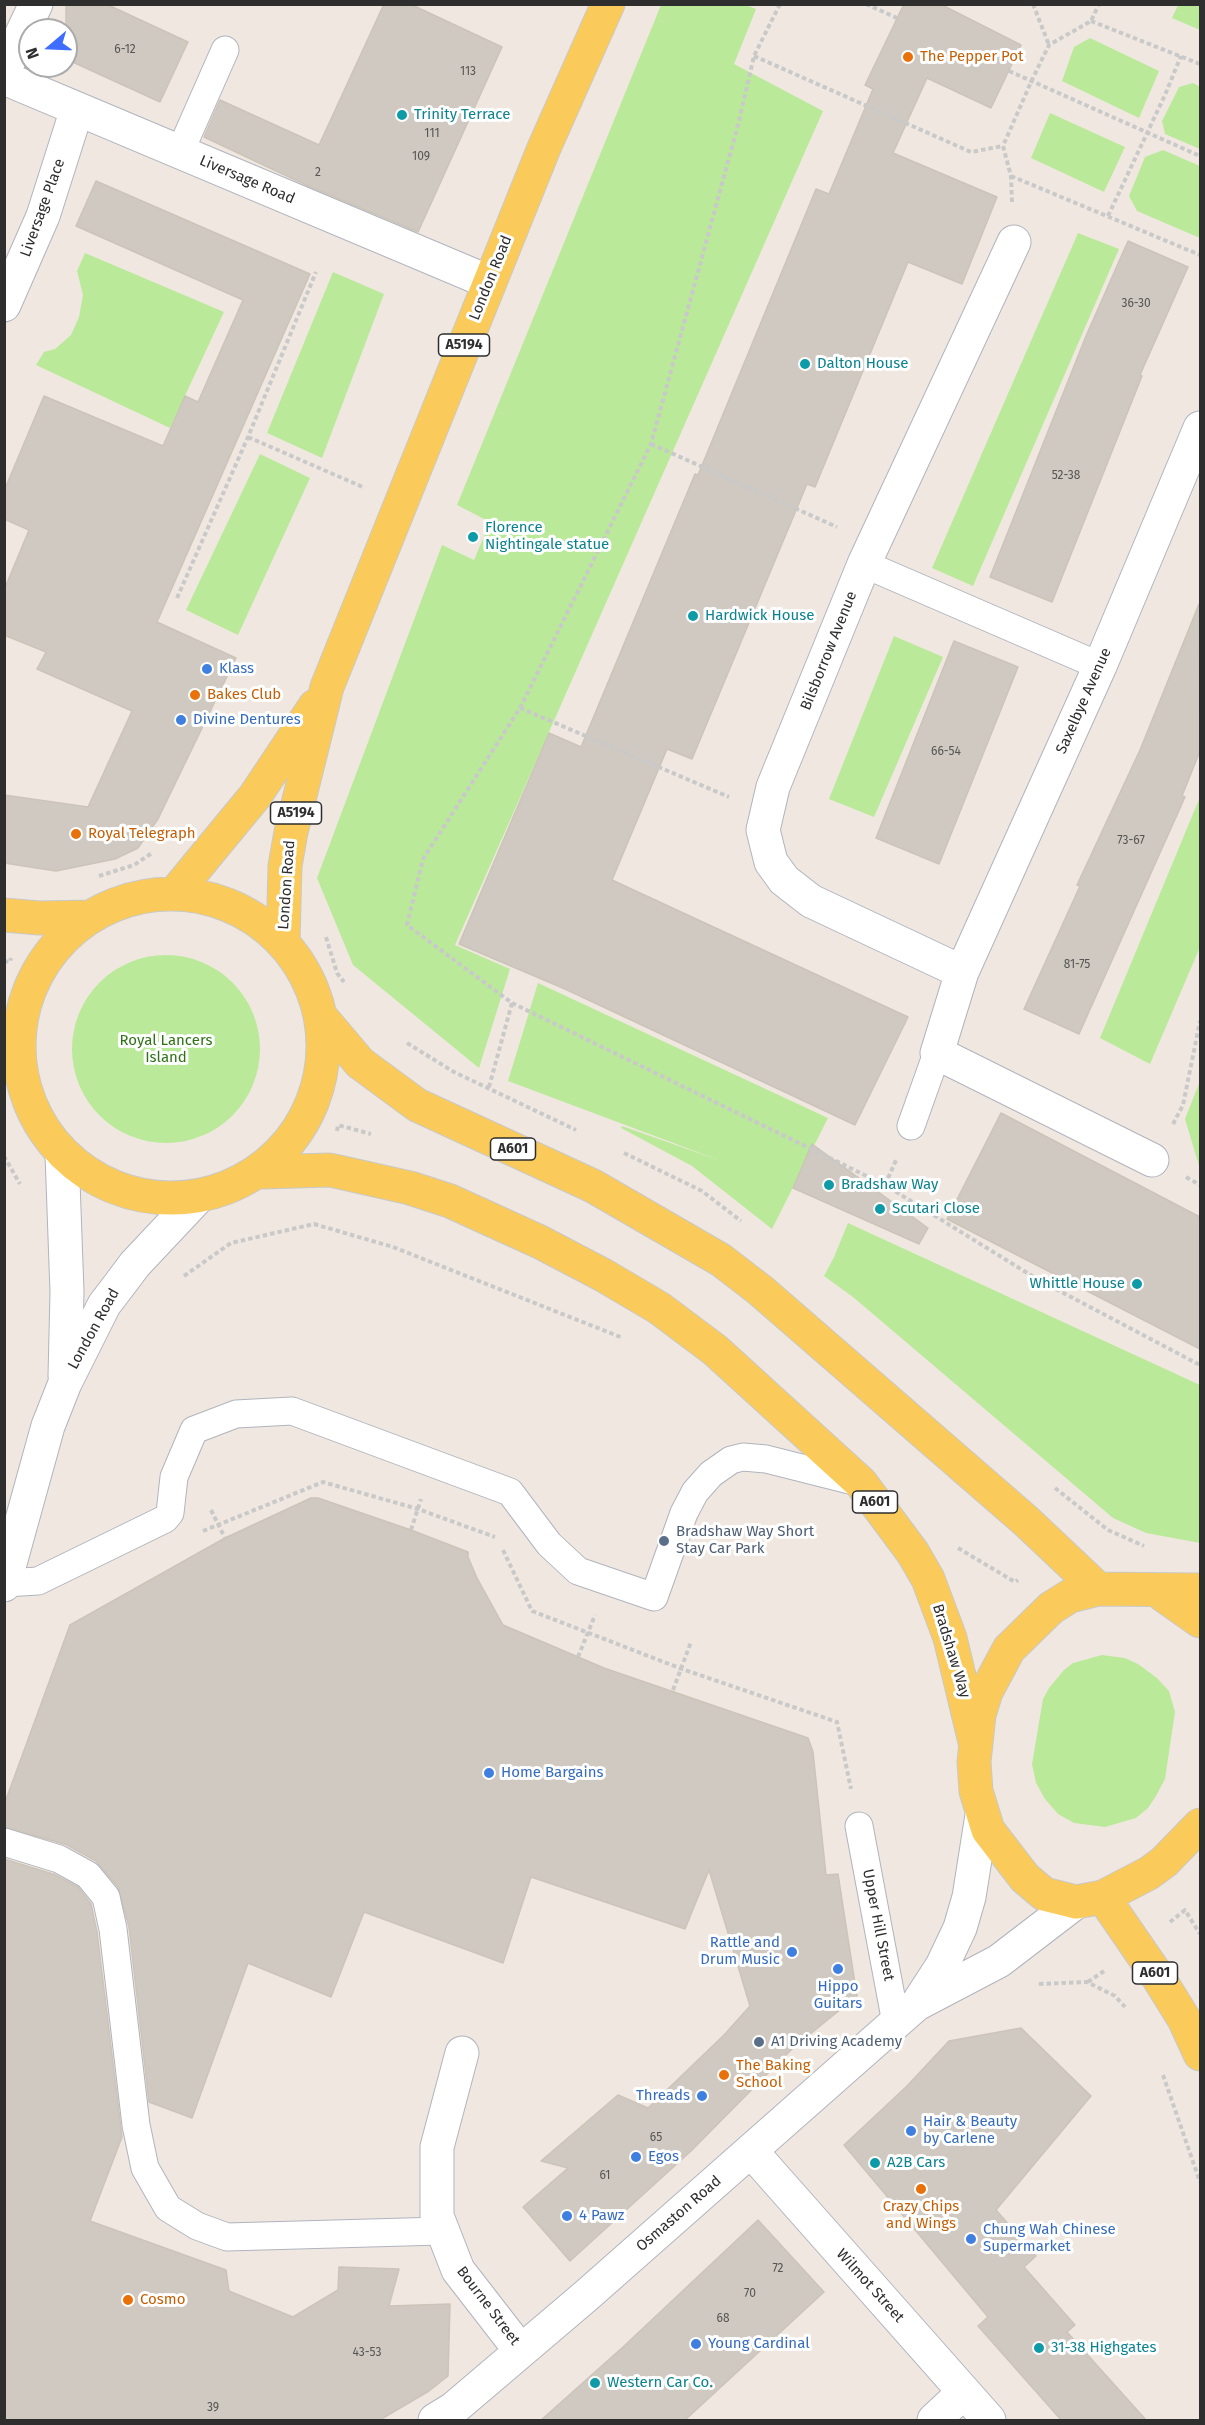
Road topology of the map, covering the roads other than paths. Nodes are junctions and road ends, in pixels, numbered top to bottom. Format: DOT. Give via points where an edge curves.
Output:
graph roads {
  1 [pos="36,4"];
  2 [pos="608,4"];
  3 [pos="225,50"];
  4 [pos="4,71"];
  5 [pos="4,78"];
  6 [pos="77,109"];
  7 [pos="180,152"];
  8 [pos="1014,242"];
  9 [pos="489,282"];
  10 [pos="4,305"];
  11 [pos="1200,428"];
  12 [pos="870,554"];
  13 [pos="1100,666"];
  14 [pos="327,687"];
  15 [pos="175,893"];
  16 [pos="4,915"];
  17 [pos="90,917"];
  18 [pos="283,942"];
  19 [pos="962,972"];
  20 [pos="321,1017"];
  21 [pos="937,1053"];
  22 [pos="4,1071"];
  23 [pos="27,1095"];
  24 [pos="911,1126"];
  25 [pos="62,1154"];
  26 [pos="1152,1160"];
  27 [pos="263,1172"];
  28 [pos="199,1196"];
  29 [pos="65,1383"];
  30 [pos="861,1483"];
  31 [pos="5,1584"];
  32 [pos="1098,1589"];
  33 [pos="1156,1590"];
  34 [pos="1200,1590"];
  35 [pos="1200,1621"];
  36 [pos="975,1742"];
  37 [pos="982,1815"];
  38 [pos="1200,1825"];
  39 [pos="859,1827"];
  40 [pos="4,1842"];
  41 [pos="1090,1900"];
  42 [pos="907,2013"];
  43 [pos="462,2053"];
  44 [pos="1200,2054"];
  45 [pos="751,2151"];
  46 [pos="441,2231"];
  47 [pos="520,2350"];
  48 [pos="964,2392"];
  49 [pos="435,2421"];
  50 [pos="934,2421"];
  51 [pos="989,2421"];
  1 -- 4 [label="street"];
  2 -- 9 [label="main road, London Road / A5194"];
  3 -- 7 [label="lane"];
  5 -- 6 [label="street, Liversage Road"];
  6 -- 7 [label="street, Liversage Road"];
  6 -- 10 [label="street, Liversage Place" via="43,216"];
  7 -- 9 [label="street, Liversage Road"];
  8 -- 12 [label="street, Bilsborrow Avenue"];
  9 -- 14 [label="main road, London Road / A5194"];
  11 -- 13 [label="street, Saxelbye Avenue"];
  12 -- 13 [label="lane"];
  12 -- 19 [label="street, Bilsborrow Avenue" via="778,777 766,812 765,843 784,880 811,902"];
  13 -- 19 [label="street, Saxelbye Avenue"];
  14 -- 15 [label="main road, London Road" via="255,796"];
  14 -- 18 [label="main road, London Road / A5194" via="287,855"];
  15 -- 17 [label="main road, A601" via="126,901"];
  15 -- 18 [label="main road, A601" via="205,897 236,908"];
  16 -- 17 [label="main road, A601"];
  17 -- 23 [label="main road, A601" via="52,951 28,995 19,1045"];
  18 -- 20 [label="main road, A601" via="307,977"];
  19 -- 21 [label="street, Saxelbye Avenue"];
  20 -- 27 [label="main road, A601" via="322,1071 304,1122"];
  20 -- 32 [label="main road, A601" via="360,1063 417,1105 593,1186 722,1260"];
  21 -- 24 [label="lane"];
  21 -- 26 [label="street"];
  22 -- 23 [label="main road, A601"];
  23 -- 25 [label="main road, A601" via="36,1117"];
  25 -- 28 [label="main road, A601" via="112,1187 128,1192 175,1199"];
  25 -- 29 [label="street, London Road" via="67,1292"];
  27 -- 28 [label="main road, A601"];
  27 -- 30 [label="main road, Bradshaw Way / A601" via="330,1170 410,1188 450,1201 540,1242 659,1308 715,1350"];
  28 -- 29 [label="street, London Road" via="135,1264 110,1298"];
  29 -- 31 [label="street, London Road" via="48,1426"];
  30 -- 31 [label="lane" via="766,1459 731,1460 695,1492 654,1597 578,1571 549,1544 510,1492 292,1411 236,1414 194,1430 174,1476 170,1514 165,1519 38,1581"];
  30 -- 36 [label="main road, Bradshaw Way / A601" via="913,1553 928,1580 950,1638"];
  32 -- 33 [label="main road"];
  32 -- 36 [label="main road" via="1070,1596 1051,1608 1009,1649 986,1692"];
  33 -- 34 [label="main road"];
  33 -- 35 [label="main road"];
  36 -- 37 [label="main road" via="976,1791"];
  37 -- 41 [label="main road" via="988,1830 1025,1878 1044,1894"];
  37 -- 42 [label="street, Osmaston Road" via="960,1928 942,1966"];
  38 -- 41 [label="main road" via="1149,1873"];
  39 -- 42 [label="lane, Upper Hill Street"];
  40 -- 46 [label="lane" via="69,1864 88,1875 106,1897 136,2125 145,2168 168,2208 197,2226 227,2236"];
  41 -- 42 [label="street, Osmaston Road" via="999,1961"];
  41 -- 44 [label="main road, A601" via="1163,1985"];
  42 -- 45 [label="street, Osmaston Road"];
  43 -- 46 [label="street, Bourne Street" via="436,2147 437,2216"];
  45 -- 47 [label="street, Osmaston Road"];
  45 -- 48 [label="street, Wilmot Street"];
  46 -- 47 [label="street, Bourne Street" via="459,2270"];
  47 -- 49 [label="street, Osmaston Road"];
  48 -- 50 [label="street"];
  48 -- 51 [label="street, Wilmot Street"];
}
